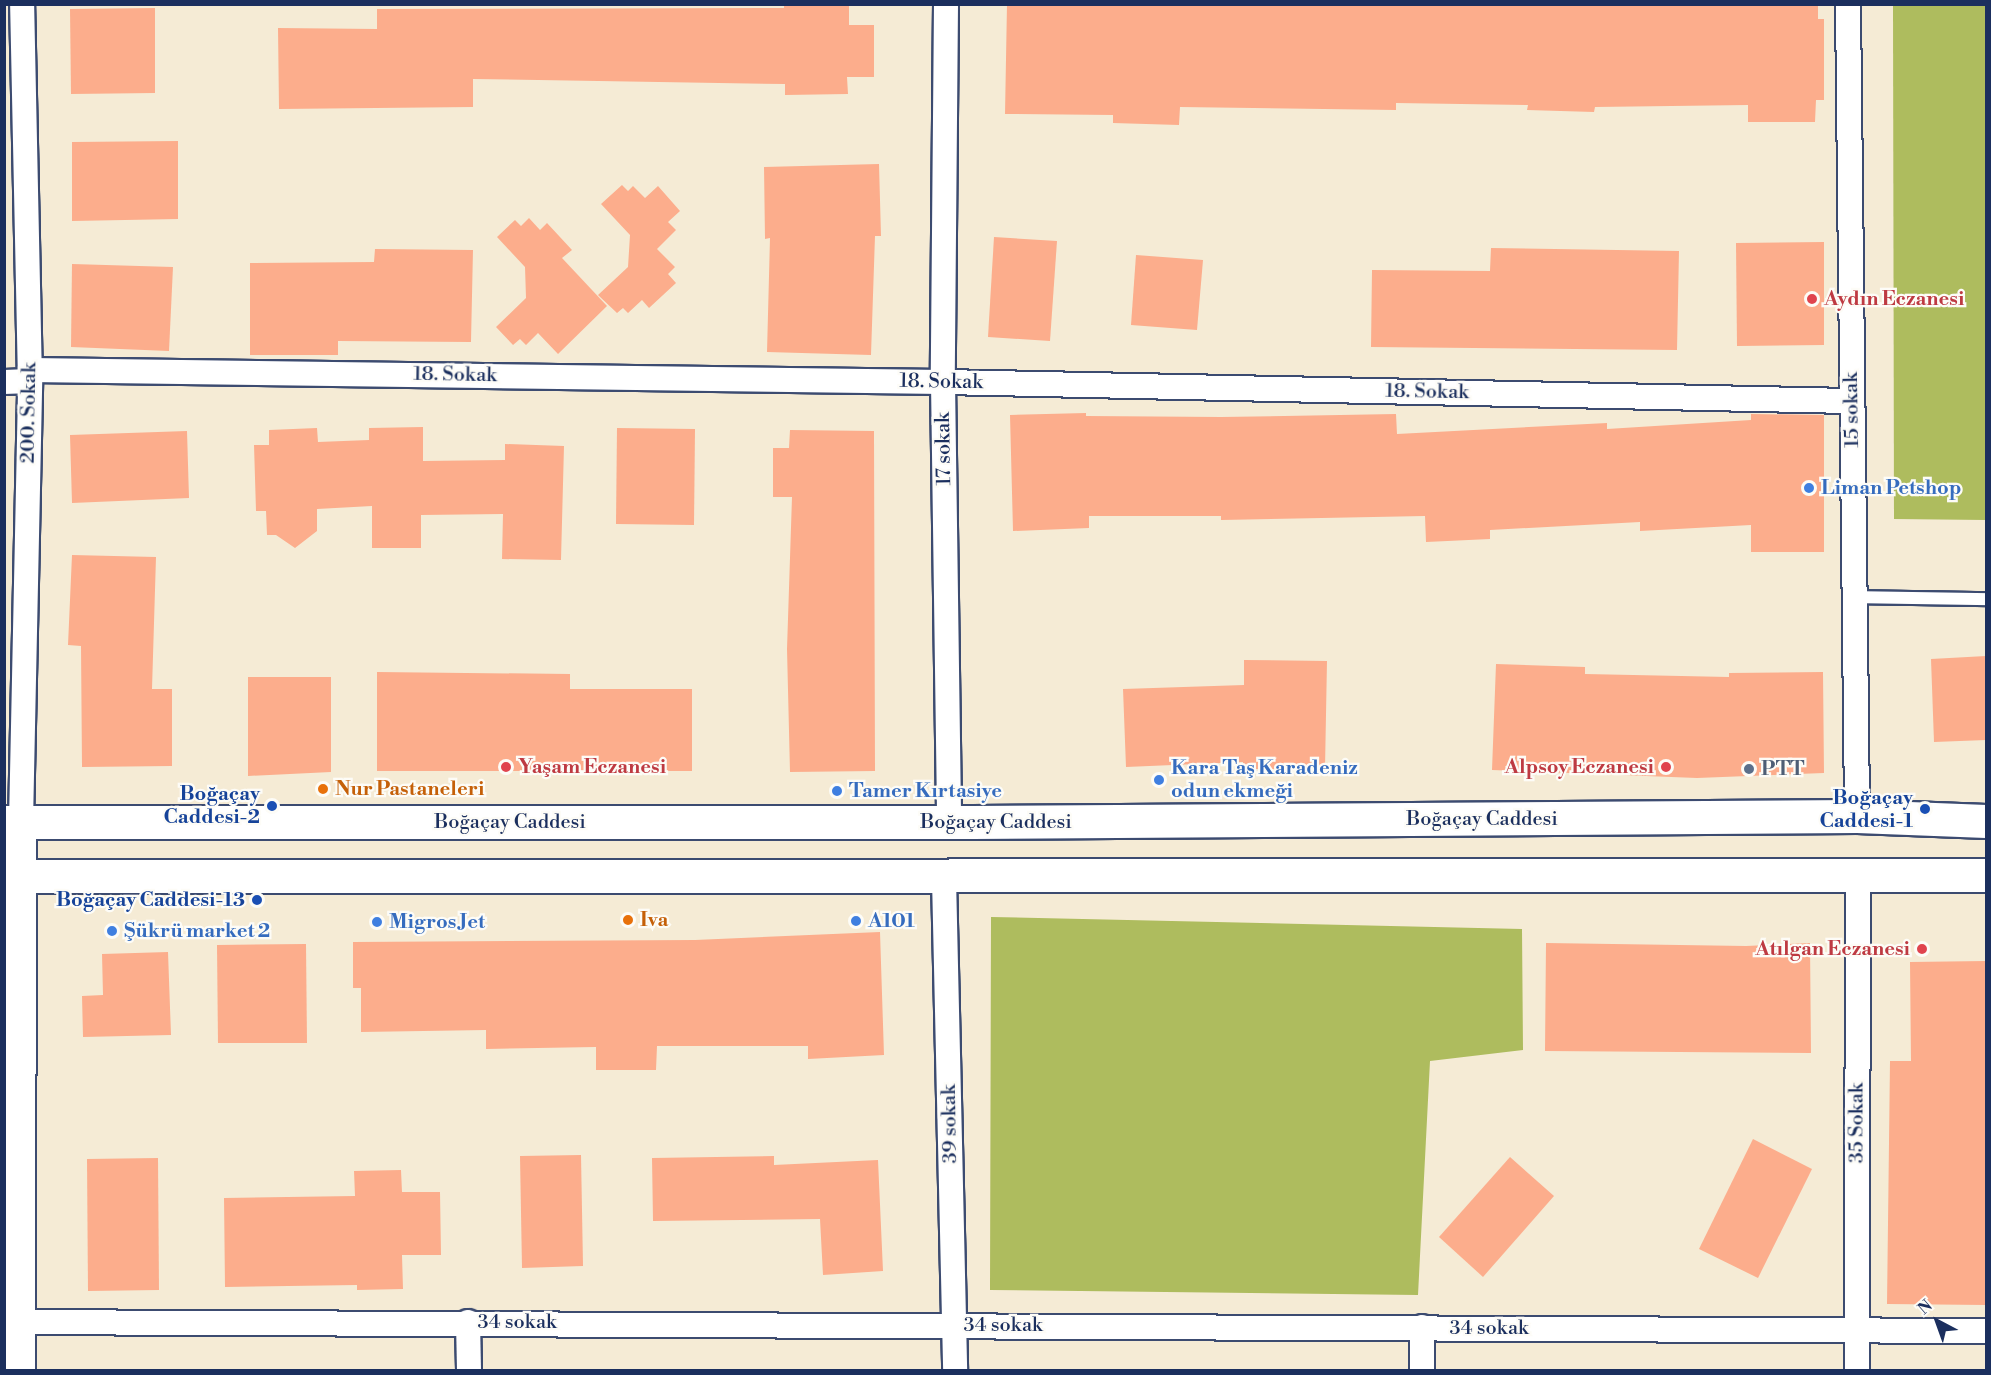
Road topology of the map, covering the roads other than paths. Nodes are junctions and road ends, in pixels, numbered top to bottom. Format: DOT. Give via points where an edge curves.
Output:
graph roads {
  1 [pos="22,4"];
  2 [pos="946,4"];
  3 [pos="1848,4"];
  4 [pos="30,375"];
  5 [pos="4,382"];
  6 [pos="943,382"];
  7 [pos="1852,401"];
  8 [pos="1855,597"];
  9 [pos="1986,599"];
  10 [pos="1857,816"];
  11 [pos="1986,820"];
  12 [pos="13,822"];
  13 [pos="949,822"];
  14 [pos="13,875"];
  15 [pos="1986,875"];
  16 [pos="1858,876"];
  17 [pos="944,878"];
  18 [pos="12,1322"];
  19 [pos="468,1322"];
  20 [pos="955,1325"];
  21 [pos="1422,1327"];
  22 [pos="1857,1330"];
  23 [pos="1986,1331"];
  24 [pos="20,1371"];
  25 [pos="469,1371"];
  26 [pos="955,1371"];
  27 [pos="1422,1371"];
  28 [pos="1857,1371"];
  1 -- 4 [label="street, 200. Sokak"];
  2 -- 6 [label="street, 17 sokak"];
  3 -- 7 [label="street, 15 sokak"];
  4 -- 5 [label="street, 18. Sokak"];
  4 -- 6 [label="street, 18. Sokak"];
  4 -- 12 [label="street, 200. Sokak"];
  6 -- 7 [label="street, 18. Sokak"];
  6 -- 13 [label="street, 17 sokak"];
  7 -- 8 [label="street, 15 sokak"];
  8 -- 9 [label="lane"];
  8 -- 10 [label="street, 15 sokak"];
  10 -- 11 [label="main road, Boğaçay Caddesi"];
  10 -- 13 [label="main road, Boğaçay Caddesi"];
  12 -- 13 [label="main road, Boğaçay Caddesi"];
  12 -- 14 [label="street"];
  14 -- 17 [label="main road"];
  14 -- 18 [label="street"];
  15 -- 16 [label="main road"];
  16 -- 17 [label="main road"];
  16 -- 22 [label="street, 35 Sokak"];
  17 -- 20 [label="street, 39 sokak"];
  18 -- 19 [label="street, 34 sokak"];
  18 -- 24 [label="street"];
  19 -- 20 [label="street, 34 sokak"];
  19 -- 25 [label="street"];
  20 -- 21 [label="street, 34 sokak"];
  20 -- 26 [label="street, 39 sokak"];
  21 -- 22 [label="street, 34 sokak"];
  21 -- 27 [label="street"];
  22 -- 23 [label="street, 34 sokak"];
  22 -- 28 [label="street, 35 Sokak"];
}
